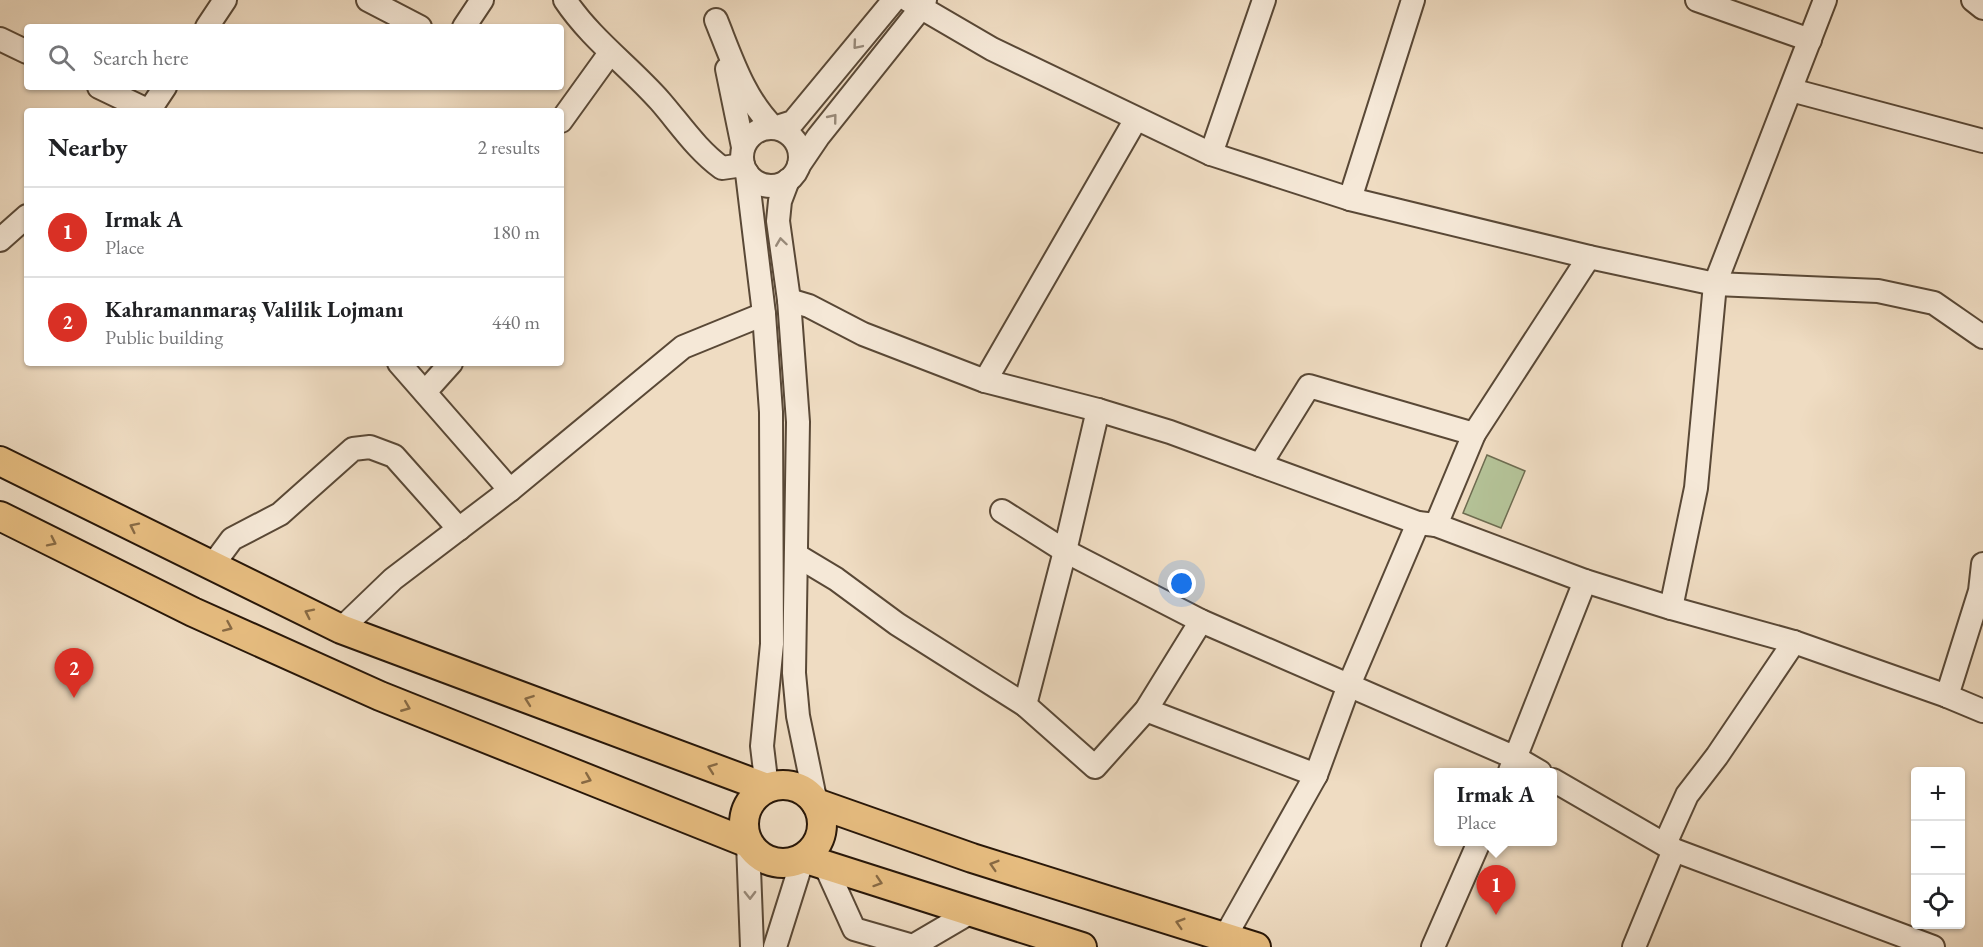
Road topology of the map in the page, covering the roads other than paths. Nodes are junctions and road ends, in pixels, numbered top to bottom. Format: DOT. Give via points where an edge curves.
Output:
graph roads {
  1 [pos="225,0"];
  2 [pos="368,0"];
  3 [pos="482,0"];
  4 [pos="565,0"];
  5 [pos="894,0"];
  6 [pos="1264,0"];
  7 [pos="1413,0"];
  8 [pos="1697,0"];
  9 [pos="1825,0"];
  10 [pos="1973,0"];
  11 [pos="918,3"];
  12 [pos="1983,8"];
  13 [pos="714,10"];
  14 [pos="209,24"];
  15 [pos="414,24"];
  16 [pos="466,24"];
  17 [pos="0,39"];
  18 [pos="1810,40"];
  19 [pos="24,51"];
  20 [pos="610,53"];
  21 [pos="105,90"];
  22 [pos="163,90"];
  23 [pos="1791,90"];
  24 [pos="143,108"];
  25 [pos="151,108"];
  26 [pos="564,117"];
  27 [pos="1136,119"];
  28 [pos="774,128"];
  29 [pos="1983,141"];
  30 [pos="1211,154"];
  31 [pos="745,162"];
  32 [pos="794,173"];
  33 [pos="1350,199"];
  34 [pos="1589,257"];
  35 [pos="1715,284"];
  36 [pos="789,300"];
  37 [pos="764,314"];
  38 [pos="1983,337"];
  39 [pos="402,366"];
  40 [pos="448,366"];
  41 [pos="985,381"];
  42 [pos="425,392"];
  43 [pos="1098,410"];
  44 [pos="1474,434"];
  45 [pos="0,460"];
  46 [pos="1260,465"];
  47 [pos="510,490"];
  48 [pos="1002,511"];
  49 [pos="0,516"];
  50 [pos="1427,524"];
  51 [pos="459,529"];
  52 [pos="1065,551"];
  53 [pos="796,555"];
  54 [pos="1983,564"];
  55 [pos="212,566"];
  56 [pos="1585,581"];
  57 [pos="1671,608"];
  58 [pos="1201,621"];
  59 [pos="341,629"];
  60 [pos="1794,642"];
  61 [pos="1349,685"];
  62 [pos="1947,696"];
  63 [pos="1025,705"];
  64 [pos="1146,710"];
  65 [pos="1983,711"];
  66 [pos="1513,765"];
  67 [pos="1316,775"];
  68 [pos="1557,782"];
  69 [pos="767,788"];
  70 [pos="816,803"];
  71 [pos="748,843"];
  72 [pos="1477,846"];
  73 [pos="1669,847"];
  74 [pos="814,862"];
  75 [pos="971,912"];
  76 [pos="1225,937"];
  77 [pos="752,947"];
  78 [pos="775,947"];
  79 [pos="1082,947"];
  80 [pos="1256,947"];
  81 [pos="1433,947"];
  82 [pos="1634,947"];
  83 [pos="1933,947"];
  1 -- 14 [label="street"];
  2 -- 15 [label="street"];
  3 -- 16 [label="street"];
  4 -- 20 [label="street"];
  5 -- 28 [label="street, one-way" via="793,122"];
  6 -- 30 [label="street"];
  7 -- 33 [label="street"];
  8 -- 18 [label="street"];
  9 -- 18 [label="street"];
  10 -- 12 [label="street"];
  11 -- 27 [label="street" via="992,49"];
  32 -- 11 [label="street, one-way"];
  13 -- 28 [label="street" via="740,80 761,115"];
  13 -- 31 [label="street"];
  17 -- 19 [label="street"];
  18 -- 23 [label="street"];
  20 -- 26 [label="street"];
  20 -- 31 [label="street" via="658,99 706,156 722,168"];
  21 -- 24 [label="street"];
  22 -- 25 [label="street"];
  23 -- 29 [label="street"];
  23 -- 35 [label="street"];
  27 -- 30 [label="street"];
  27 -- 41 [label="street"];
  28 -- 31 [label="street" via="764,128 748,139"];
  28 -- 32 [label="street" via="784,131 798,145 800,155"];
  30 -- 33 [label="street"];
  31 -- 32 [label="street" via="762,184 780,184"];
  31 -- 37 [label="street"];
  36 -- 32 [label="street, one-way" via="778,221 780,201"];
  33 -- 34 [label="street"];
  34 -- 35 [label="street"];
  34 -- 44 [label="street"];
  35 -- 38 [label="street" via="1878,291 1934,303"];
  35 -- 57 [label="street" via="1696,488"];
  36 -- 41 [label="street" via="863,334"];
  36 -- 53 [label="street" via="798,422"];
  37 -- 47 [label="street" via="684,347"];
  37 -- 69 [label="street" via="771,412 772,563 772,644 762,746"];
  39 -- 42 [label="street"];
  40 -- 42 [label="street"];
  41 -- 43 [label="street"];
  42 -- 47 [label="street"];
  43 -- 46 [label="street"];
  43 -- 52 [label="street"];
  44 -- 46 [label="street" via="1309,386"];
  44 -- 50 [label="street"];
  55 -- 45 [label="main road, one-way"];
  46 -- 50 [label="street"];
  47 -- 51 [label="street"];
  48 -- 52 [label="street"];
  49 -- 71 [label="main road, one-way" via="193,612 380,696"];
  50 -- 56 [label="street"];
  50 -- 61 [label="street"];
  51 -- 55 [label="street" via="394,456 370,447 353,449 280,514 232,539"];
  51 -- 59 [label="street" via="393,579"];
  52 -- 58 [label="street"];
  52 -- 63 [label="street"];
  53 -- 63 [label="street"];
  53 -- 70 [label="street" via="794,673 798,716"];
  54 -- 62 [label="street" via="1980,591"];
  59 -- 55 [label="main road, one-way"];
  56 -- 57 [label="street"];
  56 -- 66 [label="street"];
  57 -- 60 [label="street"];
  58 -- 61 [label="street"];
  58 -- 64 [label="street"];
  69 -- 59 [label="main road, one-way"];
  60 -- 62 [label="street"];
  60 -- 73 [label="street" via="1687,795"];
  61 -- 66 [label="street"];
  61 -- 67 [label="street"];
  62 -- 65 [label="street"];
  63 -- 64 [label="street" via="1095,767"];
  64 -- 67 [label="street"];
  67 -- 76 [label="street"];
  68 -- 73 [label="street"];
  69 -- 70 [label="main road" via="792,786"];
  69 -- 71 [label="main road" via="756,795 744,817"];
  70 -- 74 [label="main road" via="823,822"];
  76 -- 70 [label="main road, one-way" via="972,858"];
  71 -- 74 [label="main road" via="768,861"];
  71 -- 77 [label="street, one-way"];
  72 -- 81 [label="street"];
  73 -- 82 [label="street"];
  73 -- 83 [label="street"];
  74 -- 75 [label="main road, one-way"];
  74 -- 75 [label="street" via="854,929 913,946"];
  74 -- 78 [label="street"];
  75 -- 79 [label="main road"];
  76 -- 80 [label="main road"];
}
